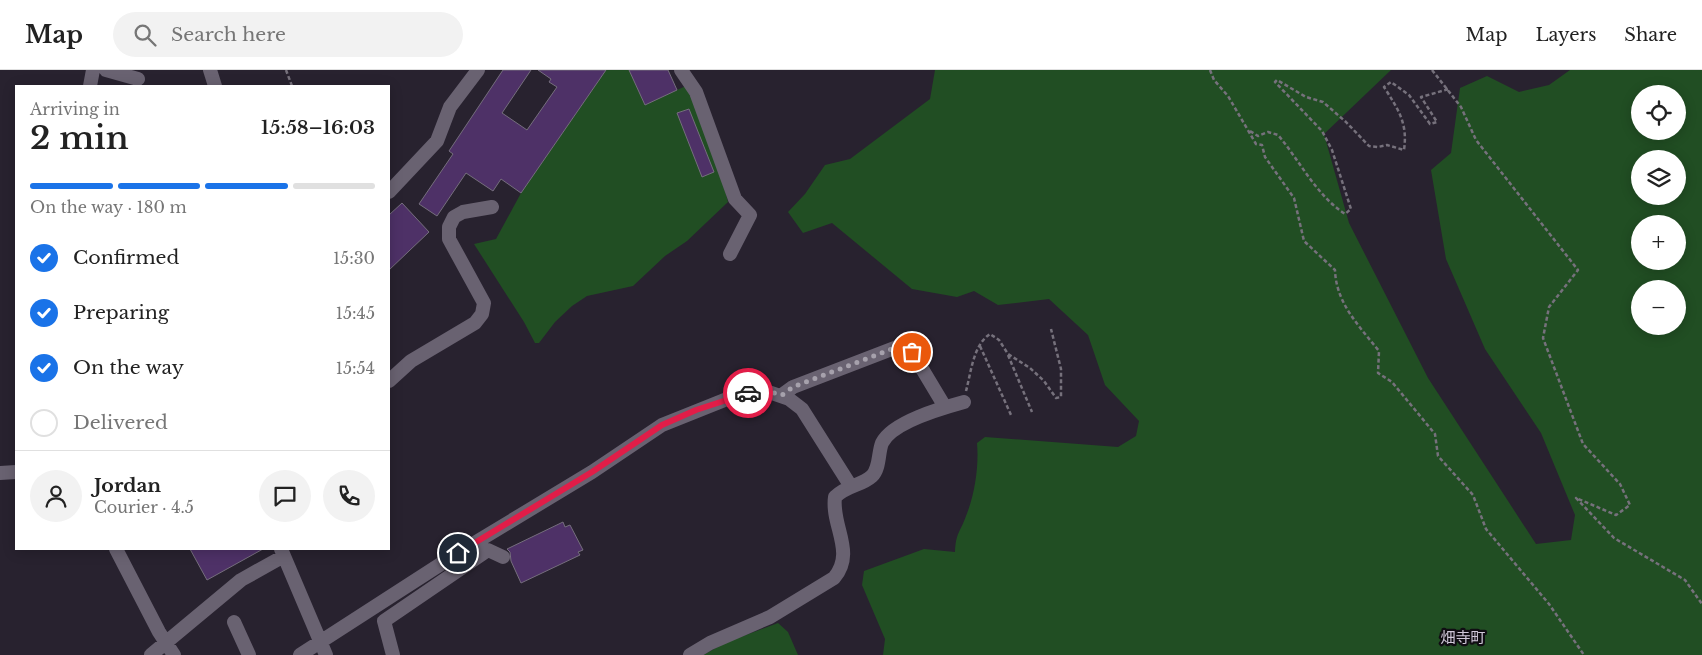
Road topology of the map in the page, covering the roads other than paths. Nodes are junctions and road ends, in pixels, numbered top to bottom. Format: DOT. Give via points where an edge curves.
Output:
graph roads {
  1 [pos="93,70"];
  2 [pos="106,70"];
  3 [pos="210,70"];
  4 [pos="478,70"];
  5 [pos="682,70"];
  6 [pos="138,79"];
  7 [pos="90,85"];
  8 [pos="215,85"];
  9 [pos="390,191"];
  10 [pos="492,207"];
  11 [pos="730,254"];
  12 [pos="390,380"];
  13 [pos="782,395"];
  14 [pos="964,402"];
  15 [pos="946,407"];
  16 [pos="15,472"];
  17 [pos="0,473"];
  18 [pos="850,485"];
  19 [pos="118,552"];
  20 [pos="283,552"];
  21 [pos="503,557"];
  22 [pos="234,622"];
  23 [pos="170,649"];
  24 [pos="323,649"];
  25 [pos="150,655"];
  26 [pos="249,655"];
  27 [pos="300,655"];
  28 [pos="393,655"];
  29 [pos="690,655"];
  1 -- 7 [label="street"];
  2 -- 6 [label="street"];
  3 -- 8 [label="street"];
  4 -- 9 [label="street" via="450,106 437,141"];
  5 -- 11 [label="street" via="696,92 735,199 750,216"];
  10 -- 12 [label="street" via="463,212 454,217 449,227 449,239 484,303 482,314 475,323 411,361"];
  13 -- 15 [label="street" via="793,387 897,347 912,352"];
  13 -- 18 [label="street" via="802,409"];
  13 -- 24 [label="street" via="763,390 732,397 662,425"];
  14 -- 15 [label="street"];
  15 -- 18 [label="street" via="894,429 882,444 872,476"];
  16 -- 17 [label="street"];
  18 -- 29 [label="street" via="835,497 844,559 842,569 834,578 770,617"];
  19 -- 23 [label="street" via="152,605"];
  20 -- 23 [label="street" via="241,580"];
  20 -- 24 [label="street"];
  21 -- 28 [label="street" via="488,550 384,620"];
  22 -- 26 [label="street"];
  23 -- 25 [label="street"];
  24 -- 27 [label="street"];
}
